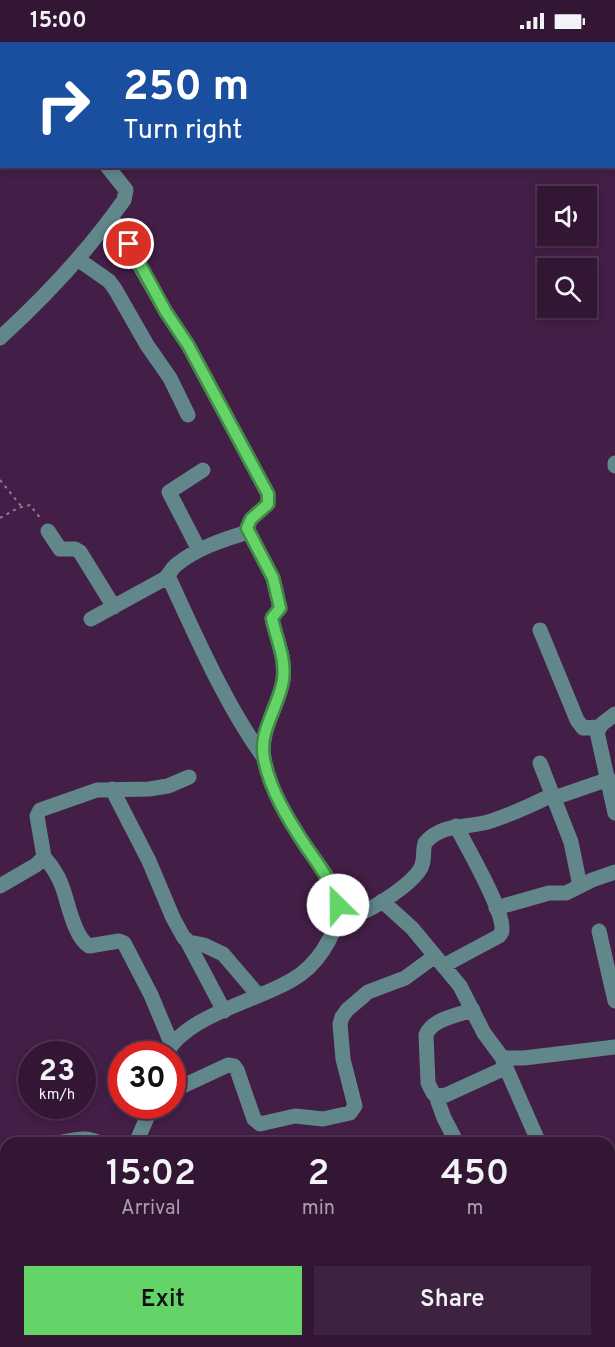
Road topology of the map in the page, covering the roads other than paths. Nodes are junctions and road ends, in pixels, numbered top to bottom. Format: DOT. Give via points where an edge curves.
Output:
graph roads {
  1 [pos="109,168"];
  2 [pos="112,217"];
  3 [pos="79,260"];
  4 [pos="0,338"];
  5 [pos="188,415"];
  6 [pos="203,470"];
  7 [pos="48,531"];
  8 [pos="248,532"];
  9 [pos="199,550"];
  10 [pos="168,576"];
  11 [pos="114,607"];
  12 [pos="91,619"];
  13 [pos="540,630"];
  14 [pos="615,714"];
  15 [pos="598,728"];
  16 [pos="264,758"];
  17 [pos="540,763"];
  18 [pos="189,777"];
  19 [pos="609,779"];
  20 [pos="112,789"];
  21 [pos="553,796"];
  22 [pos="615,813"];
  23 [pos="456,826"];
  24 [pos="44,857"];
  25 [pos="615,872"];
  26 [pos="0,886"];
  27 [pos="580,886"];
  28 [pos="382,901"];
  29 [pos="496,908"];
  30 [pos="338,914"];
  31 [pos="599,931"];
  32 [pos="186,939"];
  33 [pos="439,961"];
  34 [pos="258,995"];
  35 [pos="615,1001"];
  36 [pos="473,1010"];
  37 [pos="224,1011"];
  38 [pos="166,1041"];
  39 [pos="179,1041"];
  40 [pos="614,1045"];
  41 [pos="503,1062"];
  42 [pos="186,1084"];
  43 [pos="436,1095"];
  44 [pos="146,1119"];
  45 [pos="139,1137"];
  46 [pos="453,1137"];
  47 [pos="536,1137"];
  1 -- 2 [label="street" via="126,190"];
  2 -- 3 [label="street"];
  2 -- 8 [label="street" via="188,345 264,486 268,504 251,519"];
  3 -- 4 [label="street"];
  3 -- 5 [label="street" via="115,289 165,369"];
  6 -- 9 [label="street" via="169,492"];
  7 -- 11 [label="street" via="60,549 80,552"];
  8 -- 9 [label="street"];
  8 -- 16 [label="street" via="273,578 280,608 272,618 283,657 283,680 264,738"];
  9 -- 10 [label="street" via="175,566"];
  10 -- 11 [label="street"];
  10 -- 16 [label="street" via="237,717"];
  11 -- 12 [label="street"];
  13 -- 15 [label="street" via="577,720 583,728"];
  14 -- 15 [label="street"];
  15 -- 19 [label="street"];
  16 -- 30 [label="street" via="285,813 332,886"];
  17 -- 21 [label="street"];
  18 -- 20 [label="street" via="149,789"];
  19 -- 21 [label="street"];
  19 -- 22 [label="street"];
  20 -- 24 [label="street" via="97,790 40,810 37,816"];
  20 -- 32 [label="street" via="149,861 172,918"];
  21 -- 23 [label="street" via="492,821"];
  21 -- 27 [label="street" via="571,842"];
  23 -- 28 [label="street" via="429,838 423,847 419,871"];
  23 -- 29 [label="street"];
  24 -- 26 [label="street"];
  24 -- 38 [label="street" via="57,874 85,944 124,943 151,995"];
  25 -- 27 [label="street"];
  27 -- 29 [label="street" via="566,893 549,893"];
  28 -- 30 [label="street" via="353,915"];
  28 -- 33 [label="street" via="402,917"];
  29 -- 33 [label="street" via="502,928 499,936"];
  30 -- 34 [label="street" via="313,963 292,980"];
  31 -- 35 [label="street"];
  32 -- 34 [label="street" via="223,954"];
  32 -- 37 [label="street"];
  33 -- 36 [label="street" via="460,986"];
  33 -- 42 [label="street" via="368,992 342,1017 341,1050 355,1106 350,1113 323,1119 295,1116 260,1124 254,1119 234,1066 228,1065"];
  34 -- 37 [label="street"];
  36 -- 41 [label="street"];
  36 -- 43 [label="street" via="428,1030 428,1083"];
  37 -- 39 [label="street" via="194,1027"];
  40 -- 41 [label="street" via="506,1058"];
  41 -- 43 [label="street" via="446,1095"];
  41 -- 47 [label="street"];
  43 -- 46 [label="street"];
  44 -- 45 [label="street"];
}
